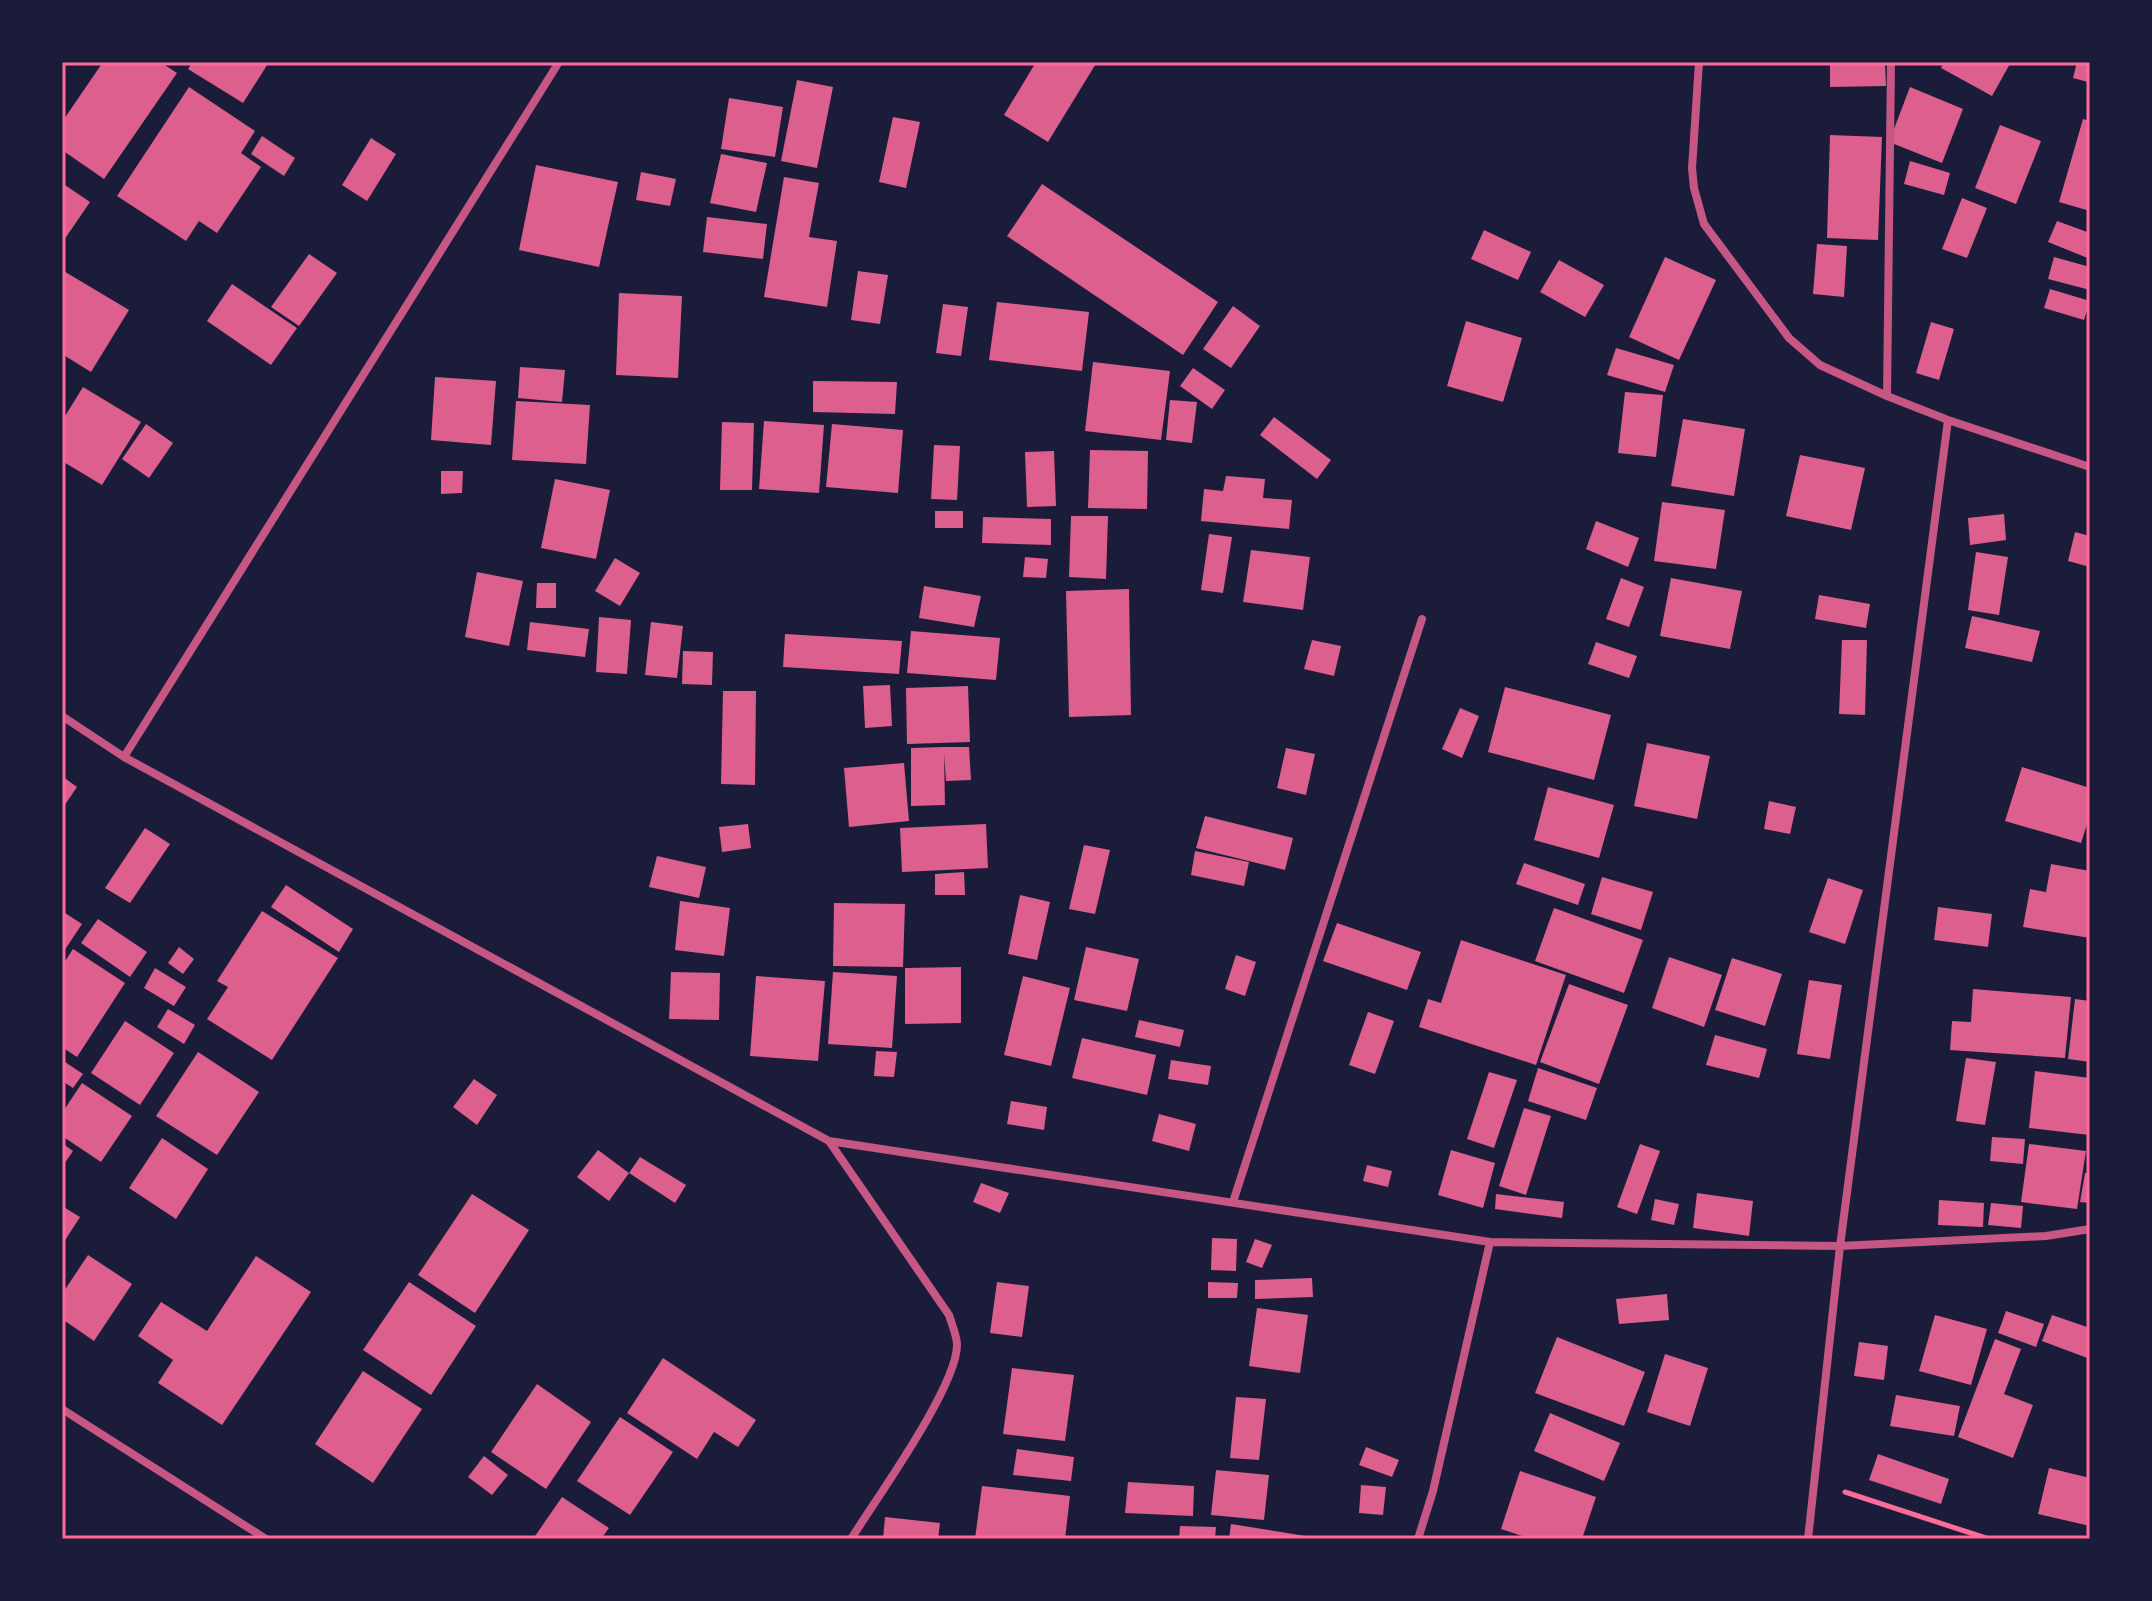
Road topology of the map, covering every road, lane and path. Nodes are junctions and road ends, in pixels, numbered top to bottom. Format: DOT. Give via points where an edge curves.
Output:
graph roads {
  1 [pos="559,62"];
  2 [pos="1699,62"];
  3 [pos="1891,62"];
  4 [pos="1887,396"];
  5 [pos="1948,420"];
  6 [pos="2090,467"];
  7 [pos="1422,619"];
  8 [pos="62,716"];
  9 [pos="124,757"];
  10 [pos="829,1141"];
  11 [pos="1233,1202"];
  12 [pos="2090,1229"];
  13 [pos="1490,1242"];
  14 [pos="1840,1246"];
  15 [pos="62,1409"];
  16 [pos="1816,1482"];
  17 [pos="266,1539"];
  18 [pos="851,1539"];
  19 [pos="1418,1539"];
  20 [pos="1808,1539"];
  21 [pos="1989,1539"];
  1 -- 9 [label="street"];
  2 -- 4 [label="street" via="1692,168 1704,224 1789,338 1820,365"];
  3 -- 4 [label="street"];
  4 -- 5 [label="street"];
  5 -- 6 [label="street"];
  5 -- 14 [label="street"];
  7 -- 11 [label="street"];
  8 -- 9 [label="street"];
  9 -- 10 [label="street"];
  10 -- 11 [label="street"];
  10 -- 18 [label="street" via="949,1315 957,1343 954,1368 937,1402"];
  11 -- 13 [label="street"];
  12 -- 14 [label="street"];
  13 -- 14 [label="street"];
  13 -- 19 [label="street"];
  14 -- 16 [label="street"];
  15 -- 17 [label="street"];
  16 -- 20 [label="street"];
  16 -- 21 [label="path"];
}
